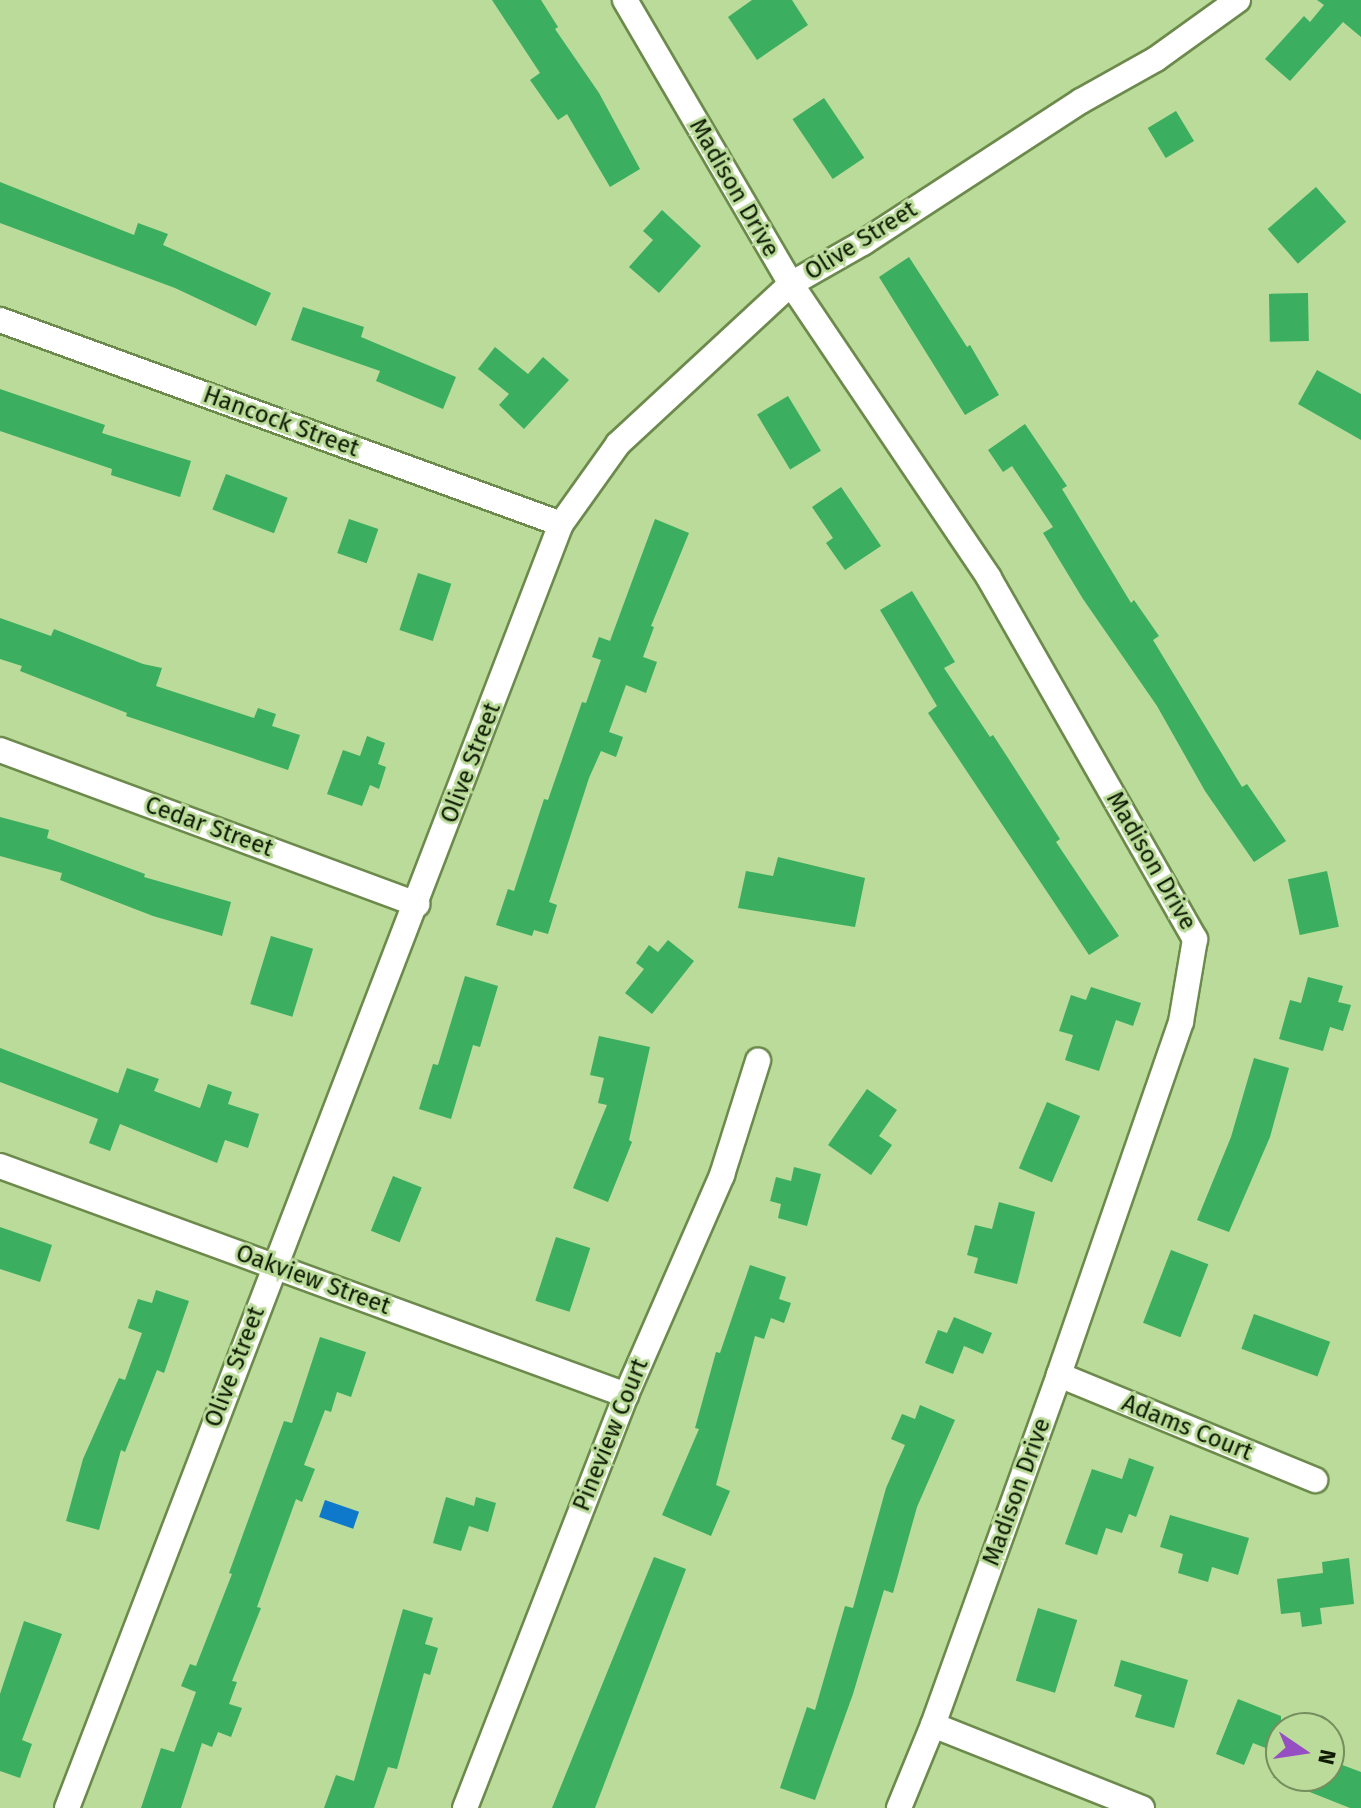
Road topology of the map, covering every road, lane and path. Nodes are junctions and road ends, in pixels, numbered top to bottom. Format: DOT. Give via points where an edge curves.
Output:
graph roads {
  1 [pos="625,0"];
  2 [pos="1238,0"];
  3 [pos="791,284"];
  4 [pos="0,320"];
  5 [pos="561,524"];
  6 [pos="0,750"];
  7 [pos="417,904"];
  8 [pos="758,1061"];
  9 [pos="0,1166"];
  10 [pos="274,1265"];
  11 [pos="1059,1375"];
  12 [pos="626,1395"];
  13 [pos="1315,1480"];
  14 [pos="933,1725"];
  15 [pos="67,1808"];
  16 [pos="465,1808"];
  17 [pos="899,1808"];
  18 [pos="1142,1808"];
  1 -- 3 [label="street, Madison Drive"];
  2 -- 3 [label="street, Olive Street" via="1156,59"];
  3 -- 5 [label="street, Olive Street" via="618,444"];
  3 -- 11 [label="street, Madison Drive" via="989,578 1195,939 1181,1022"];
  4 -- 5 [label="street, Hancock Street"];
  5 -- 7 [label="street, Olive Street"];
  6 -- 7 [label="street, Cedar Street"];
  7 -- 10 [label="street, Olive Street"];
  8 -- 12 [label="street, Pineview Court" via="722,1175"];
  9 -- 10 [label="street, Oakview Street"];
  10 -- 12 [label="street, Oakview Street"];
  10 -- 15 [label="street, Olive Street"];
  11 -- 13 [label="street, Adams Court"];
  11 -- 14 [label="street, Madison Drive"];
  12 -- 16 [label="street, Pineview Court"];
  14 -- 17 [label="street, Madison Drive"];
  14 -- 18 [label="street"];
}
